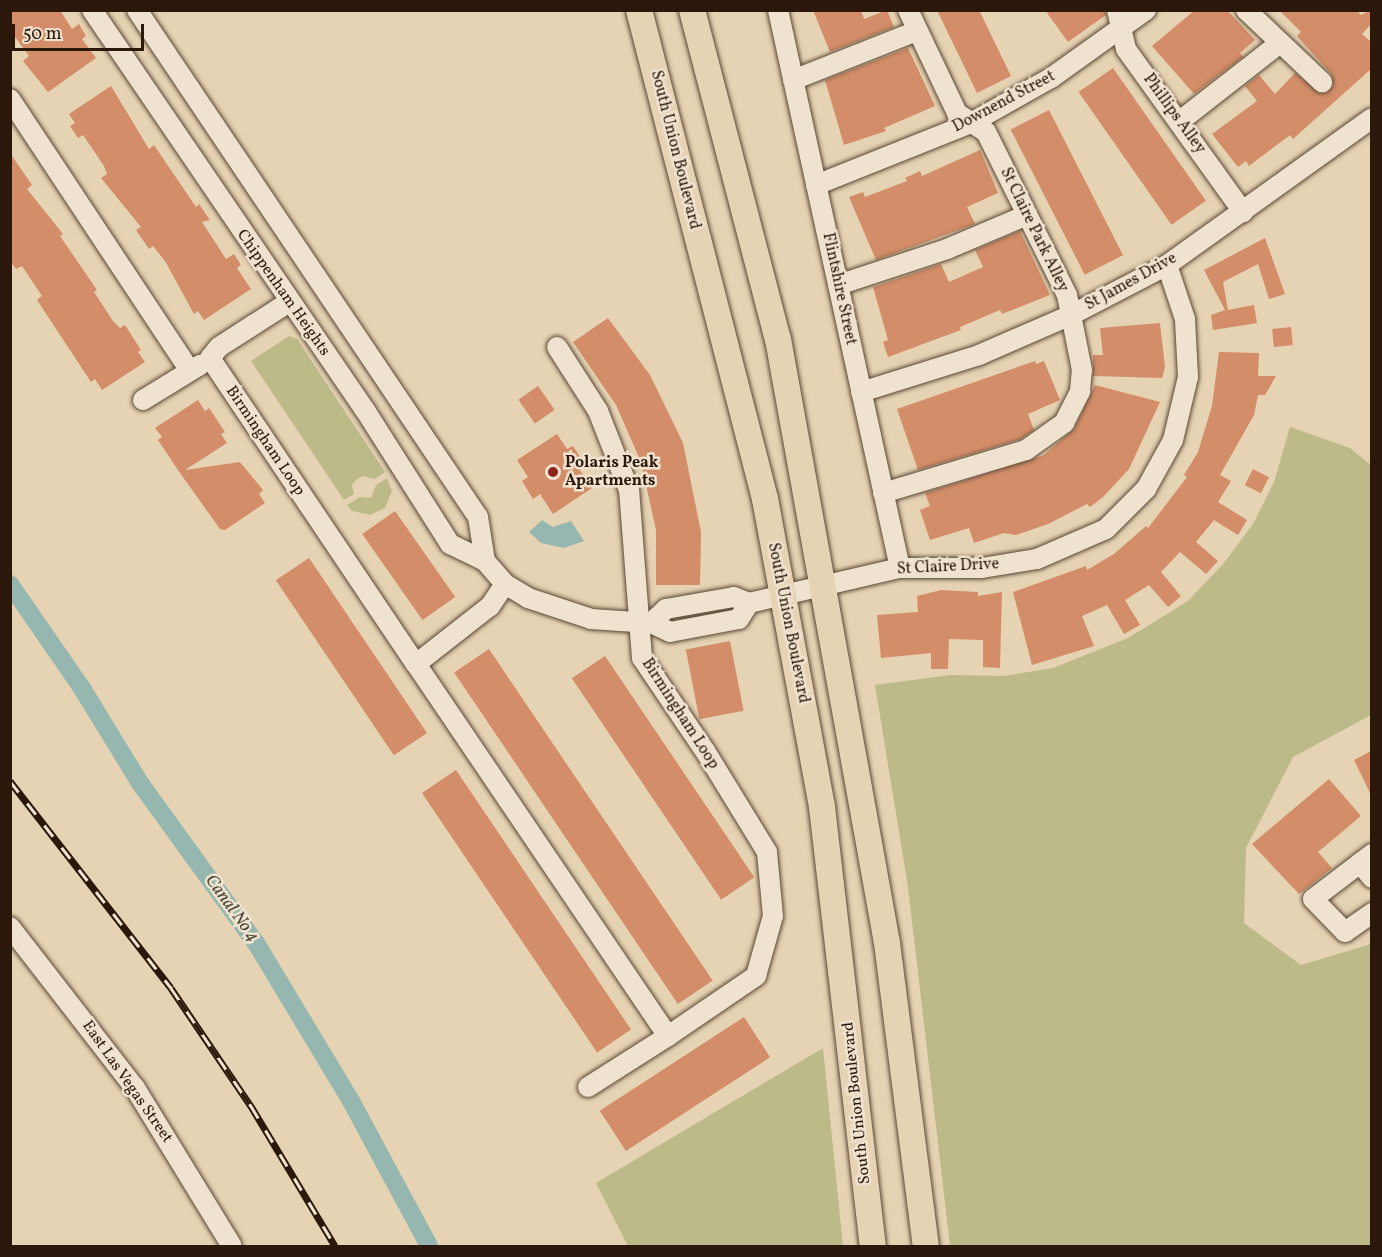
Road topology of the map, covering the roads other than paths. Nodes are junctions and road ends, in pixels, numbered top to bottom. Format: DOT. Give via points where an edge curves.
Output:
graph roads {
  1 [pos="92,10"];
  2 [pos="137,10"];
  3 [pos="639,10"];
  4 [pos="692,10"];
  5 [pos="778,10"];
  6 [pos="908,10"];
  7 [pos="1117,10"];
  8 [pos="1146,10"];
  9 [pos="1246,10"];
  10 [pos="917,31"];
  11 [pos="1122,31"];
  12 [pos="1280,43"];
  13 [pos="793,80"];
  14 [pos="1322,82"];
  15 [pos="10,99"];
  16 [pos="1371,118"];
  17 [pos="1180,121"];
  18 [pos="971,123"];
  19 [pos="816,185"];
  20 [pos="1243,212"];
  21 [pos="1027,215"];
  22 [pos="1167,265"];
  23 [pos="838,285"];
  24 [pos="289,302"];
  25 [pos="1071,315"];
  26 [pos="557,347"];
  27 [pos="210,358"];
  28 [pos="190,370"];
  29 [pos="861,392"];
  30 [pos="143,400"];
  31 [pos="884,493"];
  32 [pos="485,561"];
  33 [pos="900,568"];
  34 [pos="505,584"];
  35 [pos="825,587"];
  36 [pos="782,595"];
  37 [pos="644,623"];
  38 [pos="416,664"];
  39 [pos="1368,865"];
  40 [pos="1371,914"];
  41 [pos="10,927"];
  42 [pos="668,1036"];
  43 [pos="588,1087"];
  44 [pos="231,1246"];
  45 [pos="873,1246"];
  46 [pos="926,1246"];
  1 -- 24 [label="street, Chippenham Heights"];
  2 -- 32 [label="street" via="477,517"];
  3 -- 36 [label="main road, South Union Boulevard" via="765,499"];
  4 -- 35 [label="main road" via="778,339"];
  5 -- 13 [label="street, Flintshire Street"];
  6 -- 10 [label="street, St Claire Park Alley"];
  7 -- 11 [label="street, Phillips Alley"];
  8 -- 11 [label="street, Downend Street"];
  9 -- 12 [label="street"];
  10 -- 13 [label="street"];
  10 -- 18 [label="street, St Claire Park Alley" via="957,113"];
  11 -- 17 [label="street, Phillips Alley" via="1126,48"];
  11 -- 18 [label="street, Downend Street" via="1049,80"];
  12 -- 14 [label="street"];
  12 -- 17 [label="street"];
  13 -- 19 [label="street, Flintshire Street"];
  15 -- 28 [label="street"];
  16 -- 20 [label="street, St James Drive"];
  17 -- 20 [label="street, Phillips Alley"];
  18 -- 19 [label="street, Downend Street"];
  18 -- 21 [label="street, St Claire Park Alley" via="986,132"];
  19 -- 23 [label="street, Flintshire Street"];
  20 -- 22 [label="street, St James Drive"];
  21 -- 23 [label="street" via="946,249"];
  21 -- 25 [label="street, St Claire Park Alley" via="1067,295"];
  22 -- 25 [label="street, St James Drive"];
  22 -- 33 [label="street, St Claire Drive" via="1185,319 1188,377 1173,440 1146,489 1106,530 1037,559 982,568"];
  23 -- 29 [label="street, Flintshire Street"];
  24 -- 27 [label="street" via="219,347"];
  24 -- 32 [label="street, Chippenham Heights" via="365,410 450,544"];
  25 -- 29 [label="street, St James Drive" via="979,355"];
  25 -- 31 [label="street, St Claire Park Alley" via="1082,370 1080,391 1064,423 1026,450"];
  26 -- 37 [label="street, Birmingham Loop" via="598,411 628,490"];
  27 -- 28 [label="street"];
  27 -- 38 [label="street, Birmingham Loop"];
  28 -- 30 [label="street"];
  29 -- 31 [label="street, Flintshire Street"];
  31 -- 33 [label="street, Flintshire Street"];
  32 -- 34 [label="street, Chippenham Heights"];
  33 -- 35 [label="street, St Claire Drive"];
  34 -- 37 [label="street, Chippenham Heights" via="528,598 591,619"];
  34 -- 38 [label="street" via="490,606"];
  35 -- 36 [label="street, St Claire Drive"];
  35 -- 46 [label="main road" via="887,943"];
  36 -- 37 [label="street, Chippenham Heights" via="749,603 739,619 670,632"];
  36 -- 45 [label="main road, South Union Boulevard" via="822,807"];
  37 -- 42 [label="street, Birmingham Loop" via="642,658 767,852 773,916 756,976"];
  38 -- 42 [label="street, Birmingham Loop"];
  39 -- 40 [label="street" via="1313,899 1345,932"];
  41 -- 44 [label="street, East Las Vegas Street" via="135,1088"];
  42 -- 43 [label="street, Birmingham Loop"];
}
